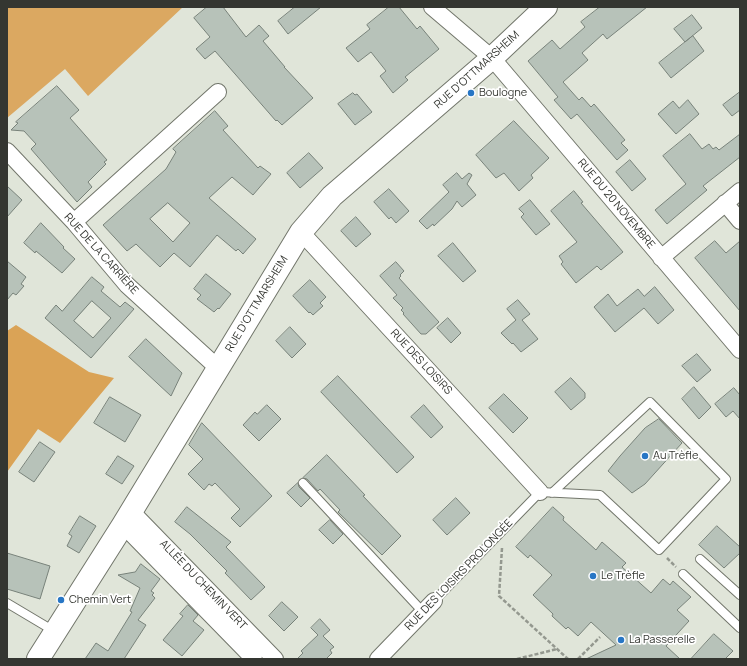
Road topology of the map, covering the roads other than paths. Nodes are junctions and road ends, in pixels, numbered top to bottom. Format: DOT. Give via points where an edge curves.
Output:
graph roads {
  1 [pos="432,7"];
  2 [pos="546,7"];
  3 [pos="492,58"];
  4 [pos="218,92"];
  5 [pos="7,151"];
  6 [pos="740,190"];
  7 [pos="725,203"];
  8 [pos="740,221"];
  9 [pos="74,222"];
  10 [pos="301,232"];
  11 [pos="662,258"];
  12 [pos="740,350"];
  13 [pos="218,368"];
  14 [pos="303,483"];
  15 [pos="546,492"];
  16 [pos="127,518"];
  17 [pos="700,559"];
  18 [pos="683,574"];
  19 [pos="740,595"];
  20 [pos="7,603"];
  21 [pos="428,606"];
  22 [pos="740,628"];
  23 [pos="55,632"];
  24 [pos="38,659"];
  25 [pos="254,659"];
  26 [pos="275,659"];
  27 [pos="378,659"];
  1 -- 3 [label="street, RUE DU 20 NOVEMBRE"];
  2 -- 3 [label="main road, RUE D'OTTMARSHEIM"];
  3 -- 10 [label="main road, RUE D'OTTMARSHEIM" via="332,196"];
  3 -- 11 [label="street, RUE DU 20 NOVEMBRE"];
  4 -- 9 [label="street"];
  5 -- 9 [label="street, RUE DE LA CARRIÈRE"];
  6 -- 7 [label="street"];
  7 -- 8 [label="street"];
  7 -- 11 [label="street"];
  9 -- 13 [label="street, RUE DE LA CARRIÈRE" via="127,285"];
  10 -- 13 [label="main road, RUE D'OTTMARSHEIM"];
  10 -- 15 [label="street, RUE DES LOISIRS"];
  11 -- 12 [label="street, RUE DU 20 NOVEMBRE"];
  13 -- 16 [label="main road, RUE D'OTTMARSHEIM"];
  14 -- 21 [label="lane"];
  15 -- 15 [label="lane, RUE DES LOISIRS PROLONGÉE" via="600,495 659,550 726,479 650,402"];
  15 -- 21 [label="lane, RUE DES LOISIRS PROLONGÉE"];
  16 -- 23 [label="main road, RUE D'OTTMARSHEIM"];
  16 -- 25 [label="street, ALLÉE DU CHEMIN VERT"];
  16 -- 26 [label="street, ALLÉE DU CHEMIN VERT"];
  17 -- 19 [label="lane"];
  18 -- 22 [label="lane"];
  20 -- 23 [label="lane"];
  21 -- 27 [label="street, RUE DES LOISIRS PROLONGÉE"];
  23 -- 24 [label="main road, RUE D'OTTMARSHEIM"];
}
